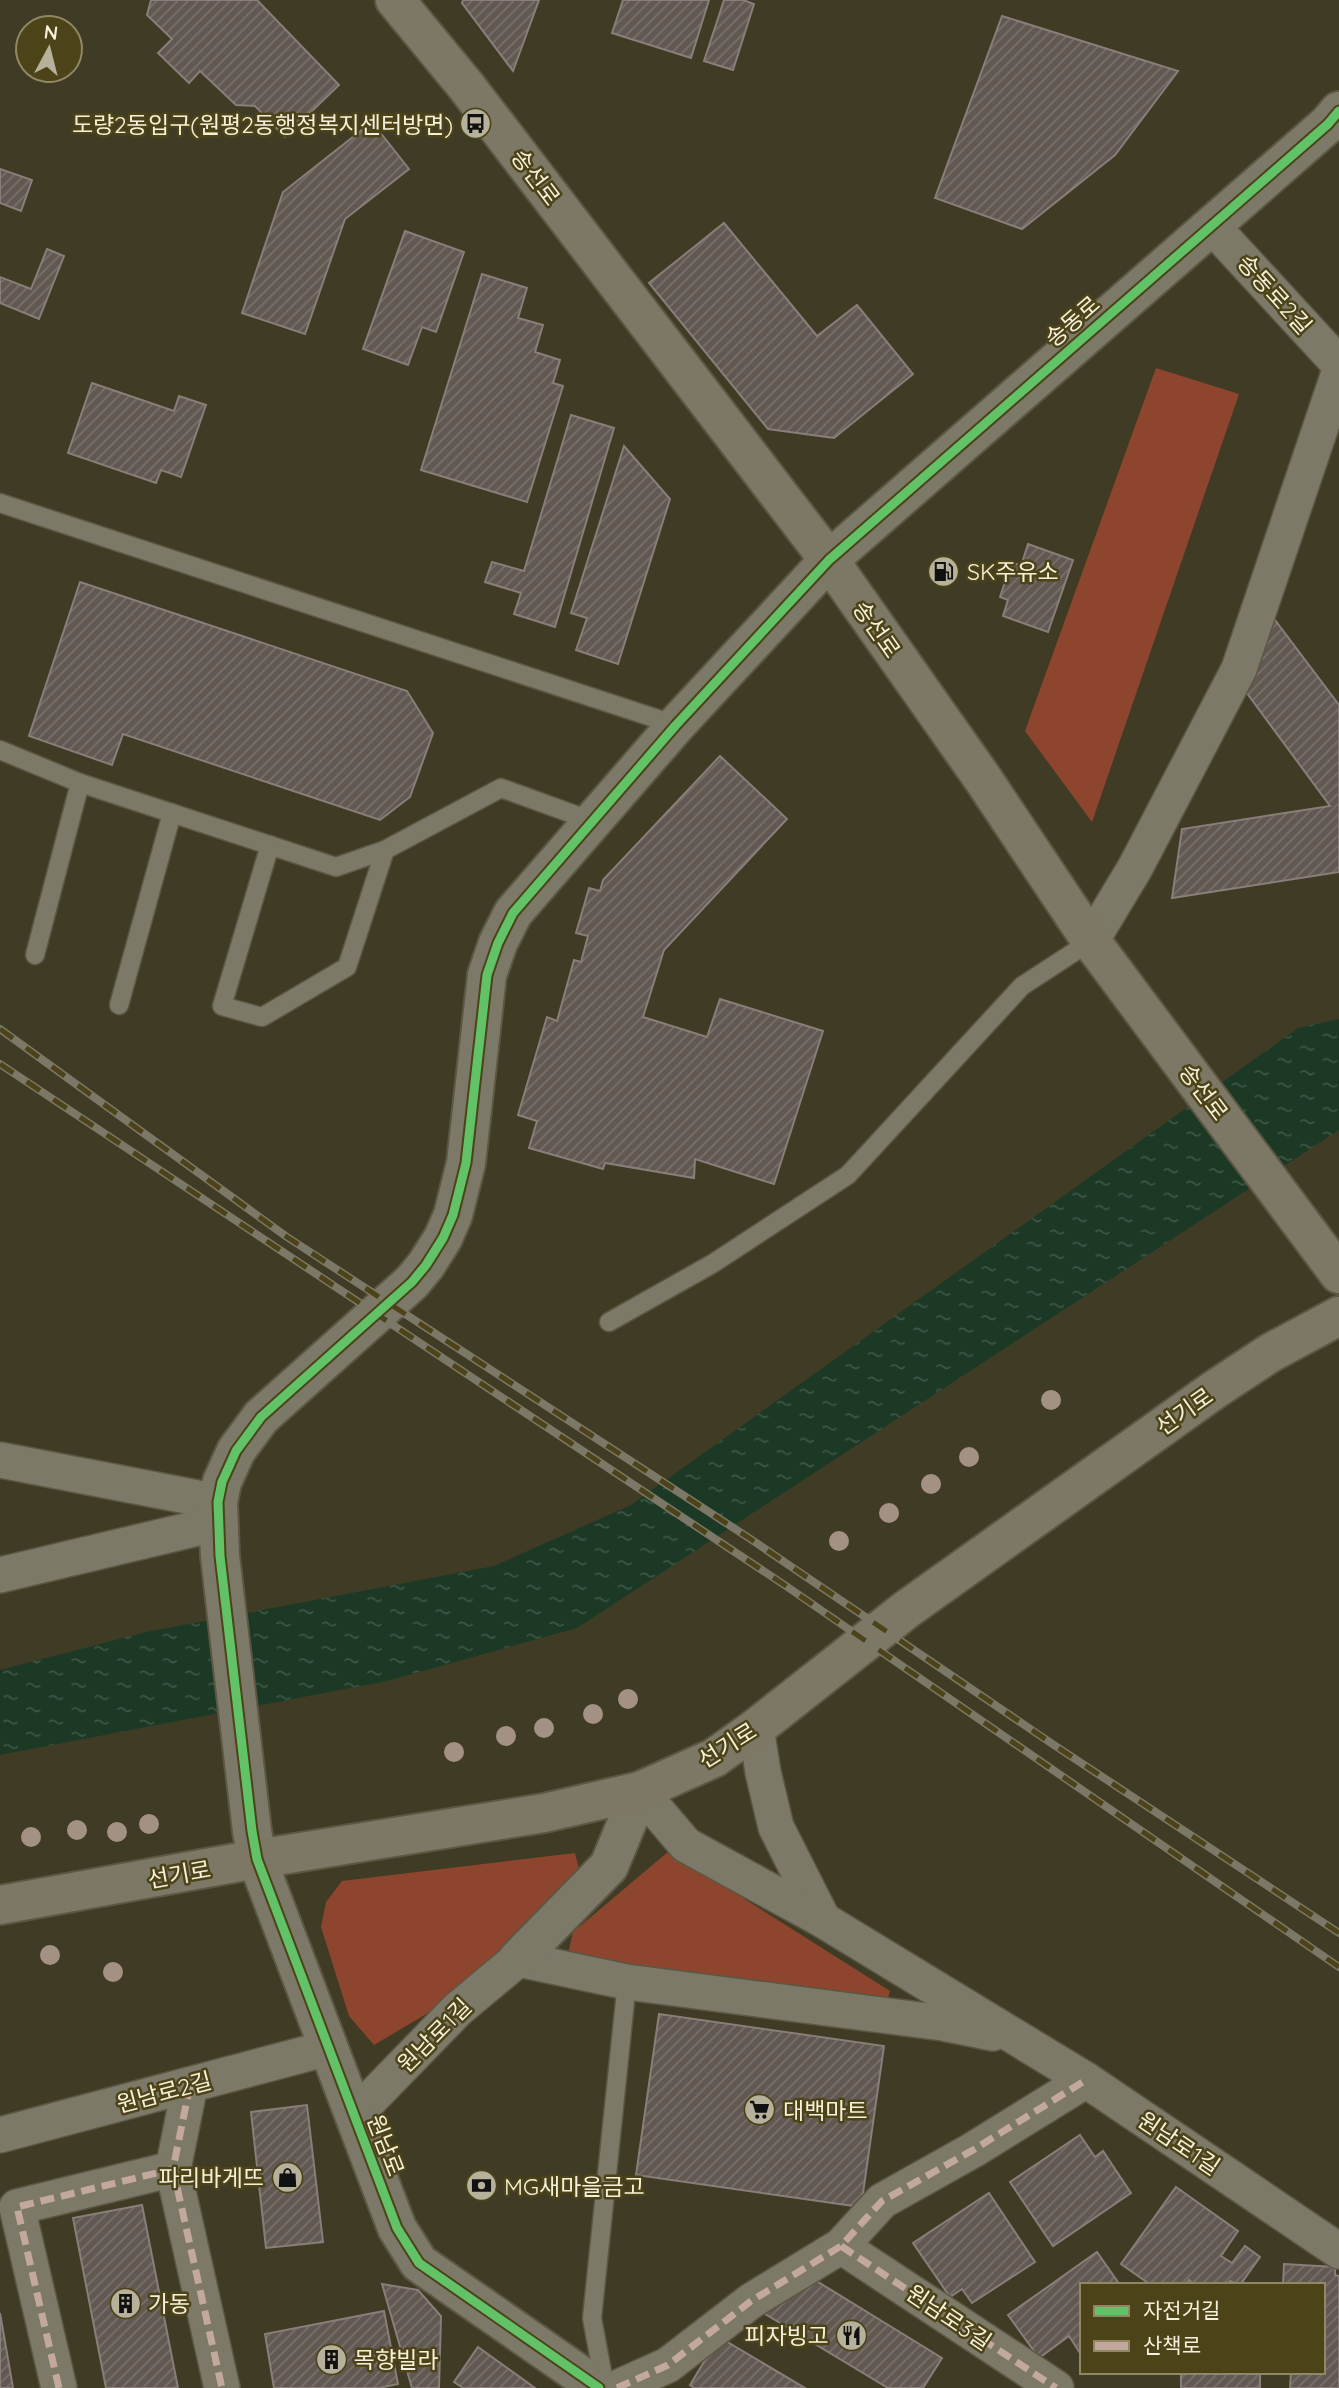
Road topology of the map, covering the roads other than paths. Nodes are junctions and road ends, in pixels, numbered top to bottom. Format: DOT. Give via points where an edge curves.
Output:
graph roads {
  1 [pos="395,0"];
  2 [pos="1339,111"];
  3 [pos="1212,225"];
  4 [pos="1339,364"];
  5 [pos="1339,373"];
  6 [pos="0,503"];
  7 [pos="829,560"];
  8 [pos="676,724"];
  9 [pos="0,750"];
  10 [pos="80,783"];
  11 [pos="172,813"];
  12 [pos="592,821"];
  13 [pos="270,845"];
  14 [pos="385,850"];
  15 [pos="1091,941"];
  16 [pos="35,955"];
  17 [pos="120,1005"];
  18 [pos="1339,1274"];
  19 [pos="1339,1315"];
  20 [pos="609,1322"];
  21 [pos="0,1460"];
  22 [pos="218,1512"];
  23 [pos="0,1575"];
  24 [pos="757,1728"];
  25 [pos="639,1791"];
  26 [pos="254,1845"];
  27 [pos="0,1905"];
  28 [pos="823,1920"];
  29 [pos="518,1959"];
  30 [pos="627,1982"];
  31 [pos="1017,2038"];
  32 [pos="328,2048"];
  33 [pos="1086,2080"];
  34 [pos="190,2085"];
  35 [pos="354,2116"];
  36 [pos="0,2135"];
  37 [pos="173,2169"];
  38 [pos="841,2246"];
  39 [pos="1339,2250"];
  40 [pos="59,2388"];
  41 [pos="222,2388"];
  42 [pos="599,2388"];
  43 [pos="605,2388"];
  44 [pos="617,2388"];
  45 [pos="1056,2388"];
  1 -- 7 [label="main road, 송선로"];
  2 -- 3 [label="street, 송동로"];
  3 -- 4 [label="street, 송동로2길"];
  3 -- 7 [label="street, 송동로"];
  5 -- 15 [label="street" via="1239,669 1135,868"];
  6 -- 8 [label="lane"];
  7 -- 8 [label="street, 송동로"];
  7 -- 15 [label="main road, 송선로"];
  8 -- 12 [label="street, 송동로"];
  9 -- 10 [label="lane"];
  10 -- 11 [label="lane"];
  10 -- 16 [label="lane"];
  11 -- 13 [label="lane"];
  11 -- 17 [label="lane"];
  12 -- 14 [label="lane" via="501,788"];
  12 -- 22 [label="street, 원남로" via="513,914 498,943 487,975 466,1163 443,1237 412,1282 261,1417 230,1464"];
  13 -- 14 [label="lane" via="336,867"];
  13 -- 14 [label="lane" via="222,1006 262,1017 347,967"];
  15 -- 18 [label="main road, 송선로"];
  15 -- 20 [label="lane" via="1022,986 848,1175 712,1264"];
  19 -- 24 [label="main road, 선기로" via="1202,1398 906,1609"];
  21 -- 22 [label="street"];
  22 -- 23 [label="street"];
  22 -- 26 [label="street, 원남로"];
  24 -- 25 [label="main road, 선기로" via="714,1758"];
  24 -- 28 [label="street" via="775,1827"];
  25 -- 26 [label="main road, 선기로" via="544,1813"];
  25 -- 28 [label="street, 원남로1길" via="686,1845"];
  25 -- 29 [label="street" via="608,1866"];
  26 -- 27 [label="main road, 선기로"];
  26 -- 32 [label="street, 원남로"];
  28 -- 31 [label="street, 원남로1길"];
  29 -- 30 [label="street"];
  29 -- 35 [label="street, 원남로1길" via="457,2010"];
  30 -- 31 [label="street" via="943,2023"];
  30 -- 43 [label="lane" via="592,2318"];
  31 -- 33 [label="street, 원남로1길"];
  32 -- 34 [label="street, 원남로2길"];
  32 -- 35 [label="street, 원남로"];
  33 -- 38 [label="street" via="882,2201"];
  33 -- 39 [label="street, 원남로1길"];
  34 -- 36 [label="street, 원남로2길"];
  34 -- 37 [label="street"];
  35 -- 42 [label="street, 원남로" via="397,2228 419,2263"];
  37 -- 40 [label="street" via="17,2207"];
  37 -- 41 [label="street"];
  38 -- 44 [label="street" via="751,2301 668,2365"];
  38 -- 45 [label="street, 원남로3길"];
}
